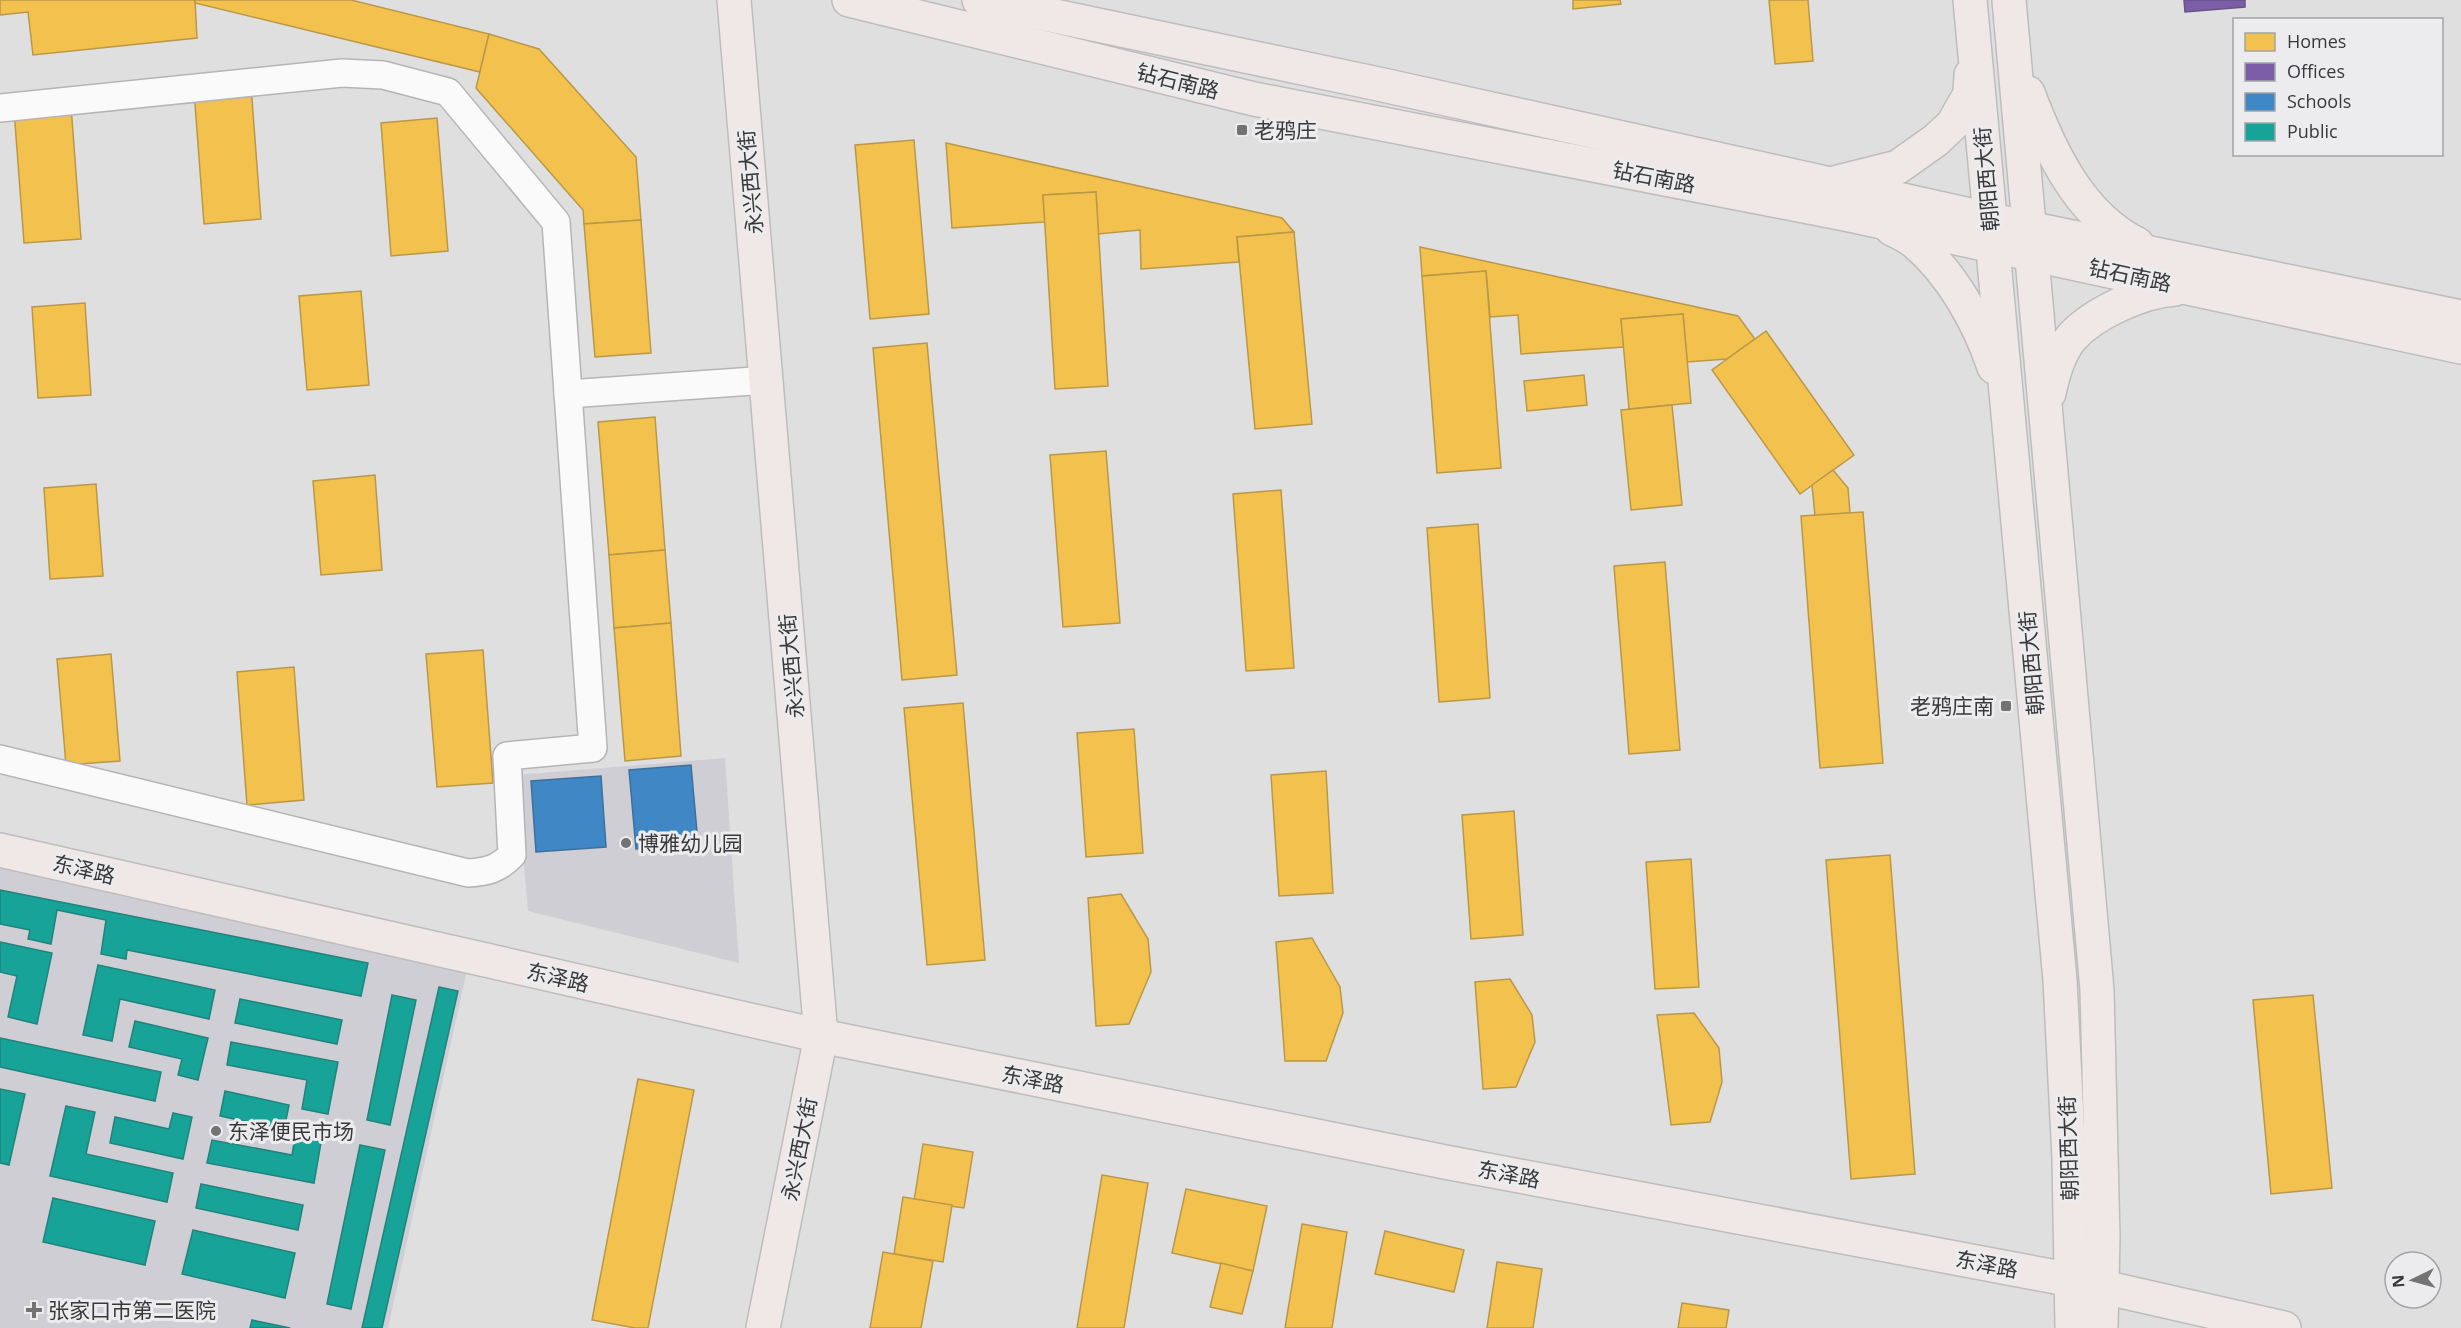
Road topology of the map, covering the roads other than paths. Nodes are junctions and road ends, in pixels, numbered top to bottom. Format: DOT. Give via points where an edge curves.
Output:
graph roads {
  1 [pos="734,0"];
  2 [pos="849,0"];
  3 [pos="979,0"];
  4 [pos="1970,0"];
  5 [pos="2009,0"];
  6 [pos="2013,43"];
  7 [pos="1974,48"];
  8 [pos="0,108"];
  9 [pos="1827,184"];
  10 [pos="1877,220"];
  11 [pos="1991,232"];
  12 [pos="2030,241"];
  13 [pos="2160,255"];
  14 [pos="2192,289"];
  15 [pos="2461,317"];
  16 [pos="2461,347"];
  17 [pos="768,380"];
  18 [pos="568,394"];
  19 [pos="2006,403"];
  20 [pos="2045,406"];
  21 [pos="0,759"];
  22 [pos="0,850"];
  23 [pos="821,1036"];
  24 [pos="2087,1284"];
  25 [pos="764,1328"];
  26 [pos="2072,1328"];
  27 [pos="2102,1328"];
  28 [pos="2284,1328"];
  1 -- 17 [label="main road, 永兴西大街"];
  2 -- 10 [label="main road, 钻石南路" via="1254,99"];
  3 -- 9 [label="main road, 钻石南路"];
  4 -- 7 [label="main road, 朝阳西大街"];
  5 -- 6 [label="main road, 朝阳西大街"];
  6 -- 12 [label="main road, 朝阳西大街"];
  6 -- 13 [label="main road" via="2043,132 2085,204 2127,239"];
  7 -- 9 [label="main road" via="1970,94 1953,124 1898,167"];
  7 -- 11 [label="main road, 朝阳西大街"];
  8 -- 18 [label="street" via="342,73 383,75 448,92 556,222"];
  9 -- 11 [label="main road, 钻石南路"];
  10 -- 11 [label="main road, 钻石南路"];
  10 -- 19 [label="main road" via="1914,241 1950,280 1987,345"];
  11 -- 12 [label="main road, 钻石南路"];
  11 -- 19 [label="main road, 朝阳西大街"];
  12 -- 13 [label="main road, 钻石南路"];
  12 -- 14 [label="main road, 钻石南路"];
  12 -- 20 [label="main road, 朝阳西大街"];
  13 -- 15 [label="main road, 钻石南路"];
  14 -- 16 [label="main road, 钻石南路"];
  14 -- 20 [label="main road" via="2160,290 2143,296 2115,307 2081,329 2070,338 2054,369"];
  17 -- 18 [label="street"];
  17 -- 23 [label="main road, 永兴西大街"];
  18 -- 21 [label="street" via="593,748 507,756 512,855 500,867 468,873"];
  19 -- 24 [label="main road, 朝阳西大街" via="2060,980 2069,1159"];
  20 -- 24 [label="main road, 朝阳西大街" via="2097,990 2103,1237"];
  22 -- 23 [label="main road, 东泽路"];
  23 -- 24 [label="main road, 东泽路" via="1434,1160"];
  23 -- 25 [label="main road, 永兴西大街"];
  24 -- 26 [label="main road, 朝阳西大街"];
  24 -- 27 [label="main road, 朝阳西大街"];
  24 -- 28 [label="main road, 东泽路"];
}
